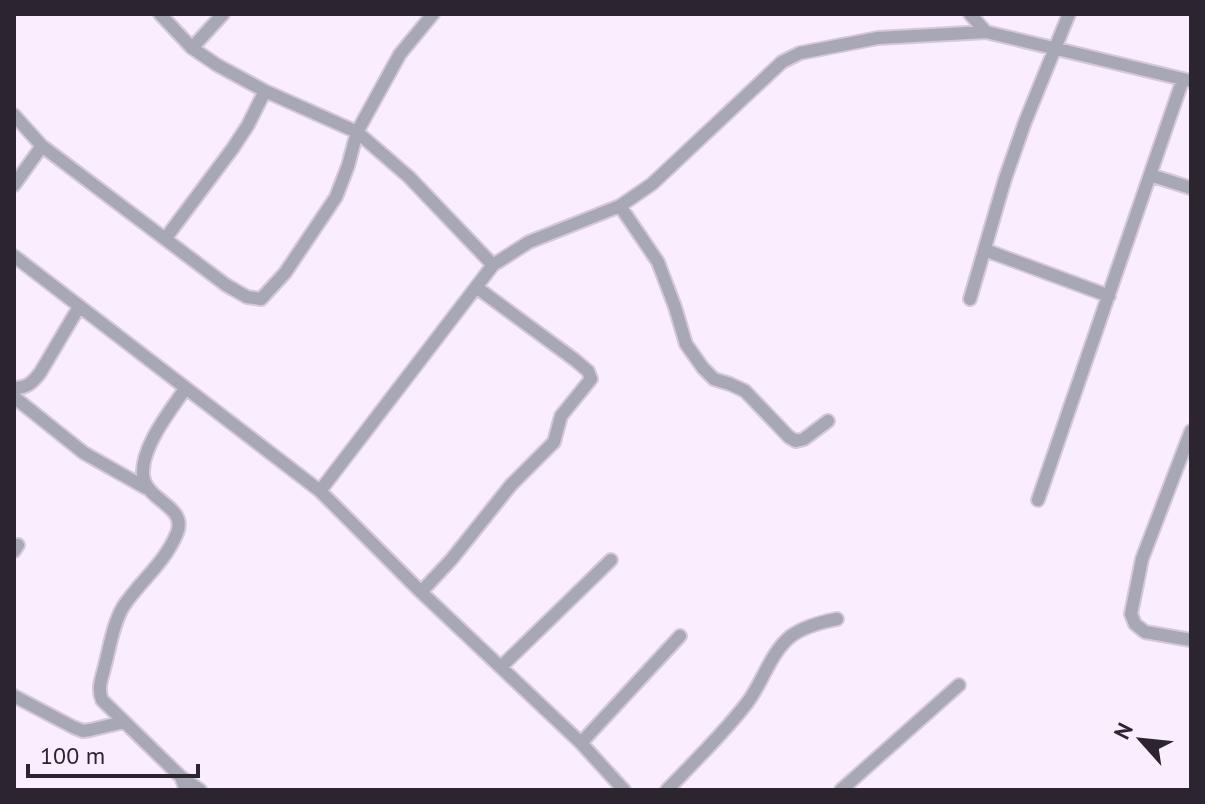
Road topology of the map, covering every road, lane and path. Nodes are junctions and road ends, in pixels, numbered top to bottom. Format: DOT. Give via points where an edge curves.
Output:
graph roads {
  1 [pos="160,14"];
  2 [pos="223,14"];
  3 [pos="433,14"];
  4 [pos="970,14"];
  5 [pos="1069,14"];
  6 [pos="986,32"];
  7 [pos="192,48"];
  8 [pos="1055,48"];
  9 [pos="1187,80"];
  10 [pos="265,91"];
  11 [pos="14,115"];
  12 [pos="357,132"];
  13 [pos="42,146"];
  14 [pos="1150,175"];
  15 [pos="14,185"];
  16 [pos="1191,188"];
  17 [pos="620,206"];
  18 [pos="165,239"];
  19 [pos="985,250"];
  20 [pos="14,256"];
  21 [pos="493,265"];
  22 [pos="476,287"];
  23 [pos="1109,296"];
  24 [pos="970,299"];
  25 [pos="79,307"];
  26 [pos="14,388"];
  27 [pos="185,389"];
  28 [pos="14,397"];
  29 [pos="828,421"];
  30 [pos="1191,431"];
  31 [pos="146,488"];
  32 [pos="320,491"];
  33 [pos="1038,500"];
  34 [pos="611,560"];
  35 [pos="421,592"];
  36 [pos="837,619"];
  37 [pos="680,636"];
  38 [pos="1191,640"];
  39 [pos="502,666"];
  40 [pos="959,685"];
  41 [pos="14,696"];
  42 [pos="124,722"];
  43 [pos="581,743"];
  44 [pos="183,784"];
  45 [pos="200,790"];
  46 [pos="624,790"];
  47 [pos="667,790"];
  48 [pos="841,790"];
  1 -- 7 [label="street"];
  2 -- 7 [label="street"];
  3 -- 12 [label="street" via="400,54"];
  4 -- 6 [label="street"];
  5 -- 8 [label="street"];
  6 -- 8 [label="street"];
  6 -- 17 [label="street" via="878,38 800,53 782,62 652,184"];
  7 -- 10 [label="street"];
  8 -- 9 [label="street"];
  8 -- 19 [label="street" via="1010,165"];
  9 -- 14 [label="street"];
  10 -- 12 [label="street"];
  10 -- 18 [label="street" via="233,148"];
  11 -- 13 [label="street"];
  12 -- 18 [label="street" via="336,197 261,299 226,285"];
  12 -- 21 [label="street" via="409,177"];
  13 -- 15 [label="street"];
  13 -- 18 [label="street"];
  14 -- 16 [label="street"];
  14 -- 23 [label="street"];
  17 -- 21 [label="street" via="529,242"];
  17 -- 29 [label="street" via="658,262 686,344 714,379 745,391 796,441"];
  19 -- 23 [label="street"];
  19 -- 24 [label="street"];
  20 -- 25 [label="street"];
  21 -- 22 [label="street"];
  22 -- 32 [label="street"];
  22 -- 35 [label="street" via="575,360 591,379 561,416 554,442"];
  23 -- 33 [label="street"];
  25 -- 26 [label="street" via="33,383"];
  25 -- 27 [label="street"];
  27 -- 31 [label="street" via="148,448"];
  27 -- 32 [label="street"];
  28 -- 31 [label="street" via="84,453"];
  30 -- 38 [label="street" via="1142,559 1131,614 1145,632"];
  31 -- 42 [label="street" via="178,516 180,525 165,557 131,596 116,623 99,688 102,700"];
  32 -- 35 [label="street"];
  34 -- 39 [label="street"];
  35 -- 39 [label="street"];
  36 -- 47 [label="street" via="789,638 750,700"];
  37 -- 43 [label="street"];
  39 -- 43 [label="street"];
  40 -- 48 [label="street"];
  41 -- 42 [label="street" via="83,731"];
  42 -- 44 [label="street"];
  43 -- 46 [label="street"];
  44 -- 45 [label="street"];
}
